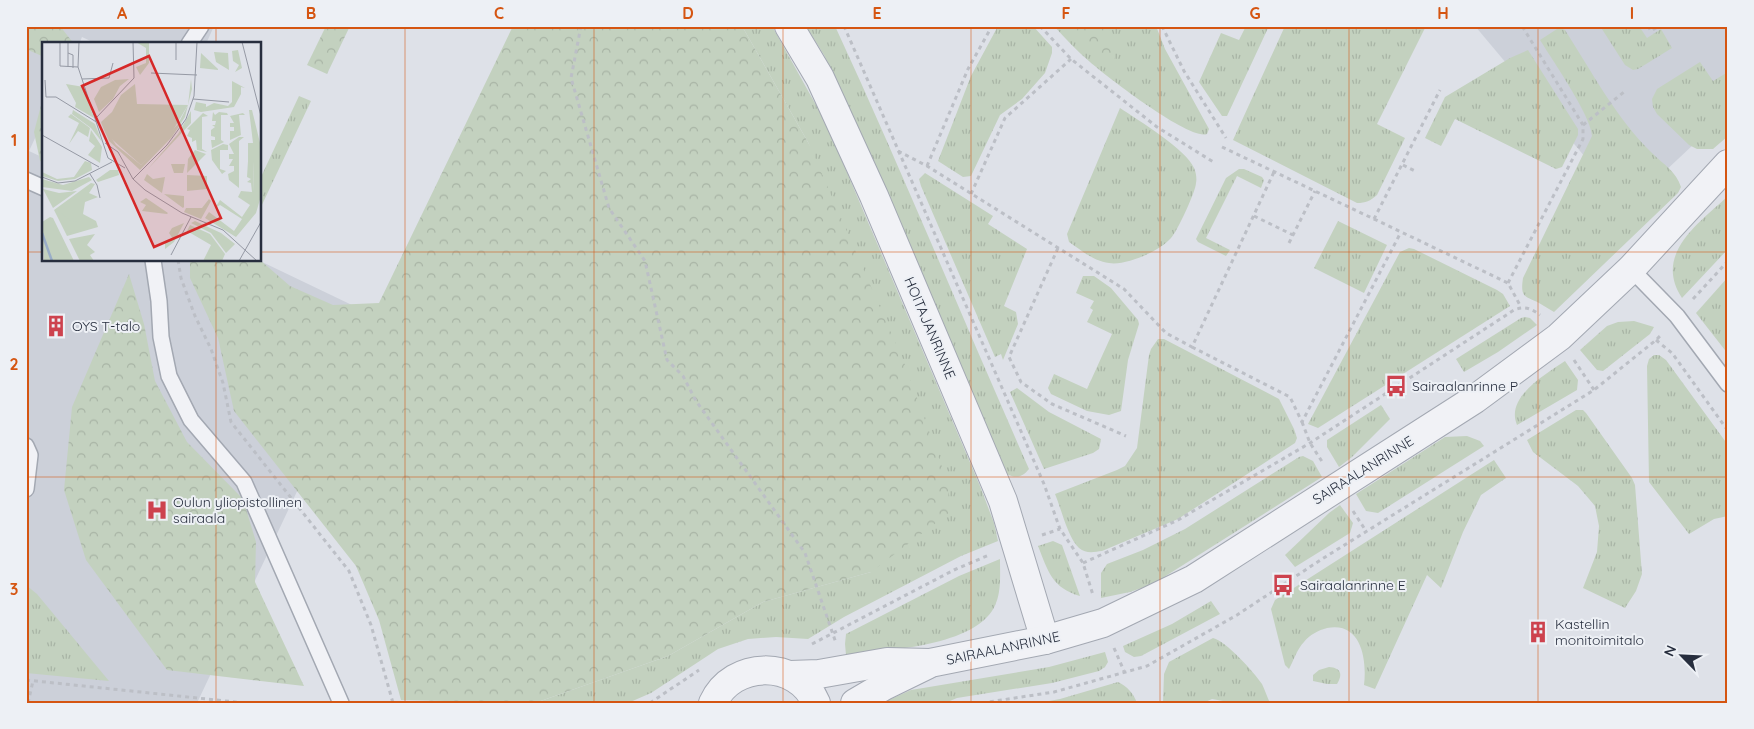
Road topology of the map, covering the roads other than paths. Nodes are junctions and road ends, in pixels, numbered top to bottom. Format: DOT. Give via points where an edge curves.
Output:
graph roads {
  1 [pos="201,26"];
  2 [pos="788,26"];
  3 [pos="190,42"];
  4 [pos="1728,164"];
  5 [pos="26,180"];
  6 [pos="42,187"];
  7 [pos="153,261"];
  8 [pos="1632,269"];
  9 [pos="1728,384"];
  10 [pos="26,446"];
  11 [pos="26,488"];
  12 [pos="1045,640"];
  13 [pos="930,663"];
  14 [pos="790,675"];
  15 [pos="711,700"];
  16 [pos="341,703"];
  17 [pos="816,703"];
  18 [pos="855,703"];
  1 -- 3 [label="lane"];
  2 -- 12 [label="street, HOITAJANRINNE" via="820,78 874,196 1003,501"];
  4 -- 8 [label="street, SAIRAALANRINNE"];
  5 -- 6 [label="lane"];
  7 -- 16 [label="lane" via="161,337 169,376 191,420 244,482"];
  8 -- 9 [label="lane" via="1677,316"];
  8 -- 12 [label="street, SAIRAALANRINNE" via="1559,337 1476,399 1194,579 1103,623"];
  10 -- 11 [label="lane" via="30,454"];
  12 -- 13 [label="street, SAIRAALANRINNE"];
  13 -- 14 [label="street, SAIRAALANRINNE" via="887,662 819,674"];
  13 -- 18 [label="street, SAIRAALANRINNE"];
  14 -- 15 [label="street" via="774,670 742,674"];
  14 -- 17 [label="street" via="803,684"];
}
